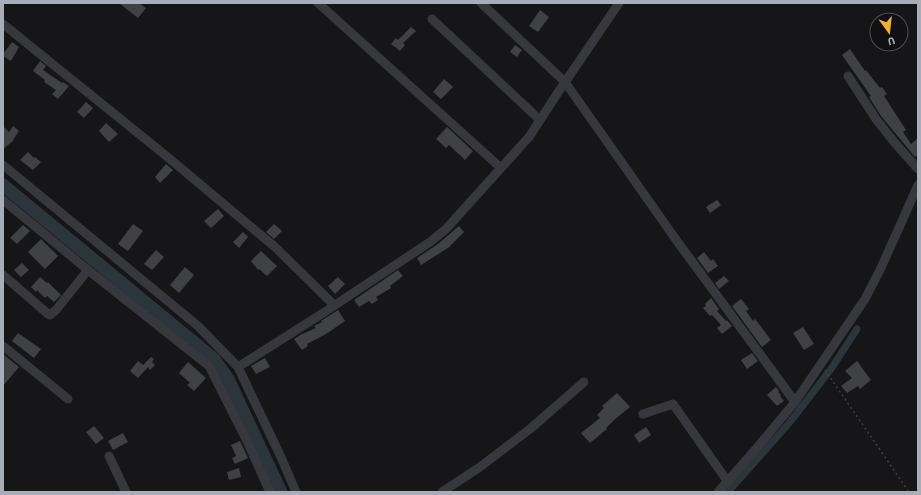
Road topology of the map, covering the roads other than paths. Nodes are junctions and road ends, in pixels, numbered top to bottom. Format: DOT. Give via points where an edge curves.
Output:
graph roads {
  1 [pos="318,3"];
  2 [pos="481,3"];
  3 [pos="619,3"];
  4 [pos="432,19"];
  5 [pos="3,24"];
  6 [pos="848,76"];
  7 [pos="565,82"];
  8 [pos="540,120"];
  9 [pos="501,168"];
  10 [pos="918,169"];
  11 [pos="5,171"];
  12 [pos="918,185"];
  13 [pos="3,200"];
  14 [pos="88,270"];
  15 [pos="3,275"];
  16 [pos="334,305"];
  17 [pos="3,346"];
  18 [pos="238,367"];
  19 [pos="584,382"];
  20 [pos="68,399"];
  21 [pos="795,402"];
  22 [pos="643,414"];
  23 [pos="109,456"];
  24 [pos="728,482"];
  25 [pos="126,492"];
  26 [pos="270,492"];
  27 [pos="296,492"];
  28 [pos="442,492"];
  29 [pos="718,492"];
  1 -- 9 [label="street"];
  2 -- 7 [label="street"];
  3 -- 7 [label="street"];
  4 -- 8 [label="street"];
  5 -- 16 [label="street" via="275,247"];
  6 -- 10 [label="street" via="894,142"];
  7 -- 8 [label="street"];
  7 -- 21 [label="street"];
  8 -- 9 [label="street" via="529,137"];
  9 -- 16 [label="street" via="438,237"];
  11 -- 18 [label="street" via="198,326"];
  12 -- 21 [label="street" via="865,299"];
  13 -- 14 [label="street"];
  14 -- 15 [label="street" via="50,314"];
  14 -- 26 [label="street" via="209,366"];
  16 -- 18 [label="street"];
  17 -- 20 [label="street"];
  18 -- 27 [label="street"];
  19 -- 28 [label="street" via="530,429"];
  21 -- 24 [label="street"];
  22 -- 24 [label="street" via="673,404"];
  23 -- 25 [label="street"];
  24 -- 29 [label="street"];
}
